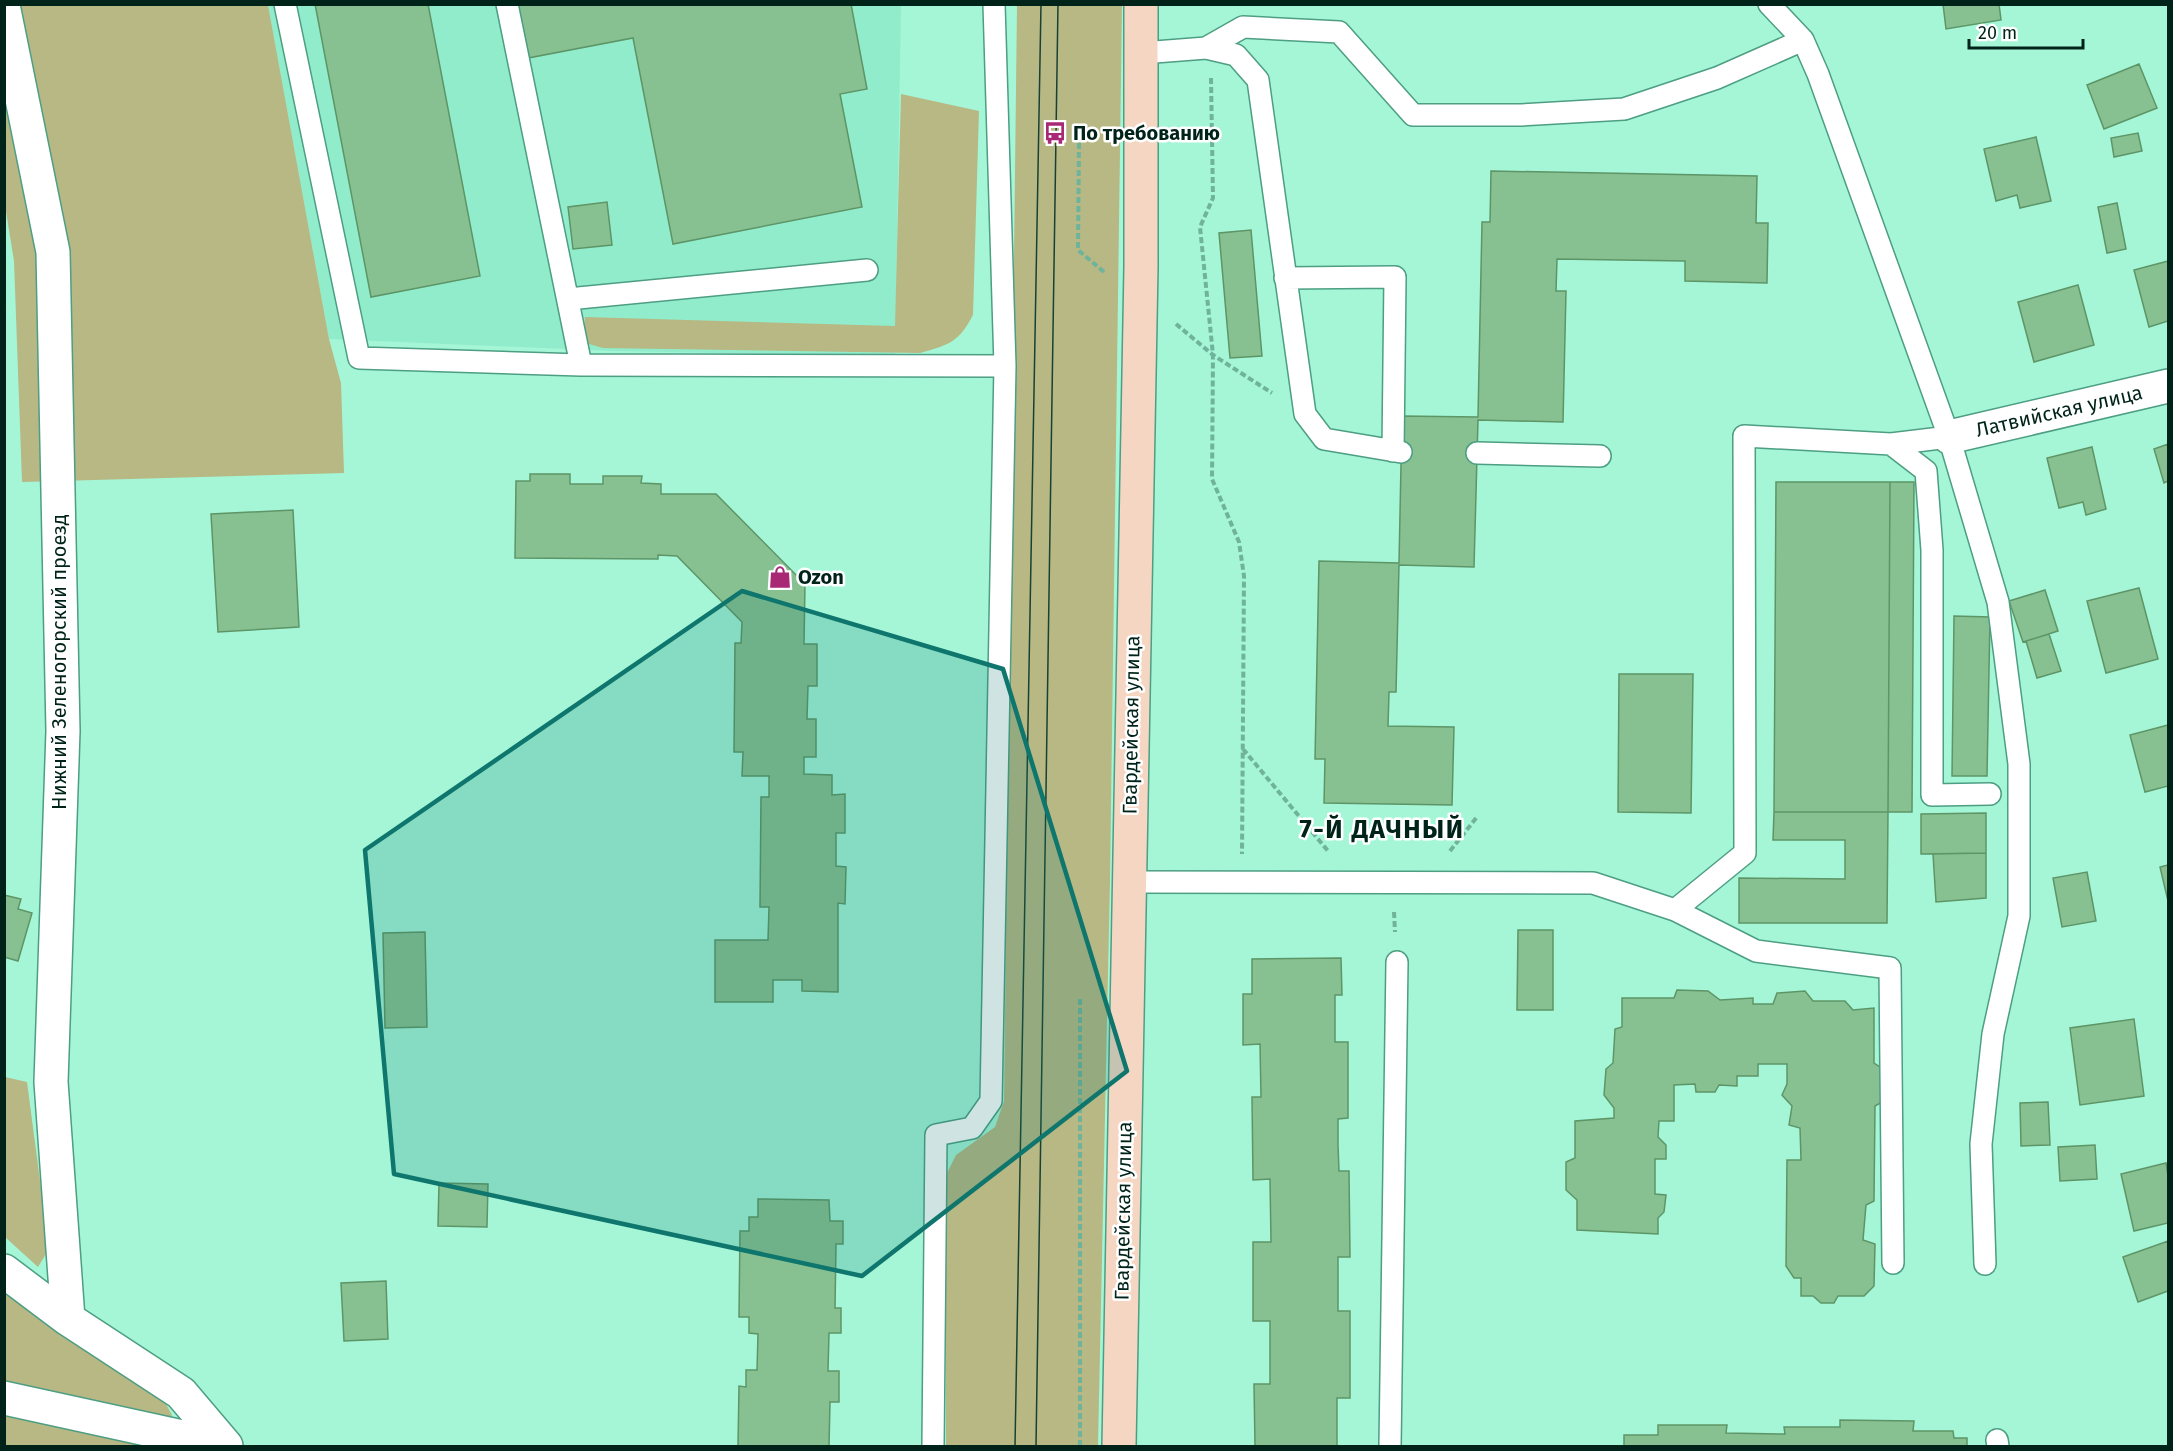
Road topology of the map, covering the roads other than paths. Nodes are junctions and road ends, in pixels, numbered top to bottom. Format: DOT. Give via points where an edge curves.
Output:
graph roads {
  1 [pos="285,4"];
  2 [pos="507,4"];
  3 [pos="994,4"];
  4 [pos="1141,4"];
  5 [pos="1769,4"];
  6 [pos="4,10"];
  7 [pos="1803,40"];
  8 [pos="1206,48"];
  9 [pos="1142,53"];
  10 [pos="867,270"];
  11 [pos="1285,278"];
  12 [pos="567,299"];
  13 [pos="581,365"];
  14 [pos="1005,366"];
  15 [pos="2169,386"];
  16 [pos="1949,437"];
  17 [pos="1891,444"];
  18 [pos="1477,453"];
  19 [pos="1600,456"];
  20 [pos="1990,794"];
  21 [pos="1128,882"];
  22 [pos="1675,910"];
  23 [pos="1397,962"];
  24 [pos="1893,1263"];
  25 [pos="1984,1264"];
  26 [pos="4,1271"];
  27 [pos="68,1319"];
  28 [pos="4,1398"];
  29 [pos="225,1446"];
  30 [pos="933,1446"];
  31 [pos="1119,1446"];
  32 [pos="1390,1446"];
  1 -- 13 [label="lane" via="359,358"];
  2 -- 12 [label="lane"];
  3 -- 14 [label="lane"];
  4 -- 9 [label="street, Гвардейская улица"];
  5 -- 7 [label="lane"];
  6 -- 27 [label="street, Нижний Зеленогорский проезд" via="53,252 63,731 51,1082"];
  7 -- 8 [label="lane" via="1717,78 1624,109 1521,115 1413,115 1339,32 1243,27"];
  7 -- 16 [label="lane"];
  8 -- 9 [label="lane"];
  8 -- 11 [label="lane" via="1236,55 1258,80"];
  9 -- 21 [label="street, Гвардейская улица"];
  10 -- 12 [label="lane"];
  11 -- 11 [label="lane" via="1305,414 1324,440 1397,452 1395,277"];
  12 -- 13 [label="lane"];
  13 -- 14 [label="lane"];
  14 -- 30 [label="lane" via="991,1101 972,1128 936,1135"];
  15 -- 16 [label="street, Латвийская улица"];
  16 -- 17 [label="lane"];
  16 -- 25 [label="lane" via="1998,602 2019,764 2019,916 1993,1034 1981,1144"];
  17 -- 20 [label="lane" via="1926,471 1932,550 1932,795"];
  17 -- 22 [label="lane" via="1744,436 1745,853"];
  18 -- 19 [label="lane"];
  21 -- 22 [label="lane" via="1593,883"];
  21 -- 31 [label="street, Гвардейская улица"];
  22 -- 24 [label="lane" via="1756,951 1890,968"];
  23 -- 32 [label="lane"];
  26 -- 27 [label="street"];
  27 -- 29 [label="street" via="181,1393"];
  28 -- 29 [label="street"];
}
